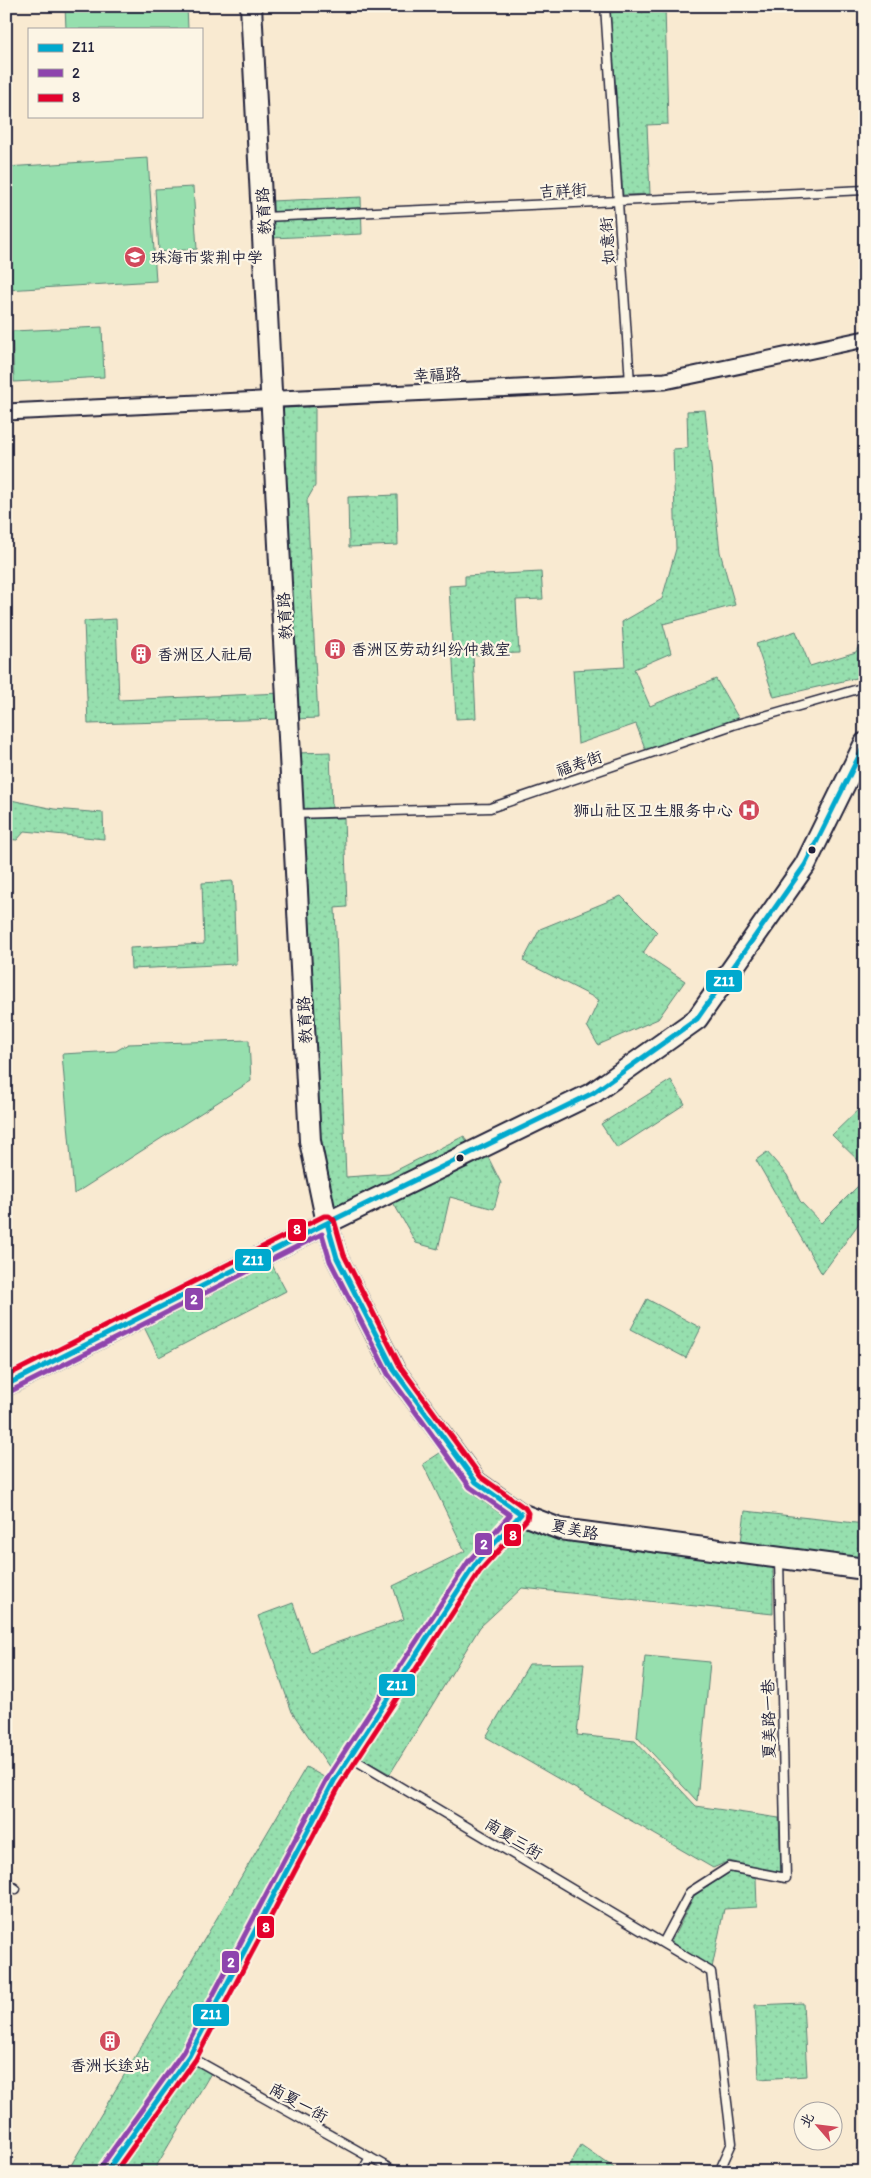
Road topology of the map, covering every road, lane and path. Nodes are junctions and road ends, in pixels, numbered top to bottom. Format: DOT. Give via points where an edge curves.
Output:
graph roads {
  1 [pos="252,6"];
  2 [pos="605,6"];
  3 [pos="865,190"];
  4 [pos="618,201"];
  5 [pos="263,217"];
  6 [pos="865,339"];
  7 [pos="630,383"];
  8 [pos="273,400"];
  9 [pos="6,412"];
  10 [pos="865,687"];
  11 [pos="865,743"];
  12 [pos="294,814"];
  13 [pos="327,1223"];
  14 [pos="6,1385"];
  15 [pos="521,1514"];
  16 [pos="779,1558"];
  17 [pos="865,1569"];
  18 [pos="350,1757"];
  19 [pos="6,1882"];
  20 [pos="16,1889"];
  21 [pos="663,1944"];
  22 [pos="189,2056"];
  23 [pos="370,2157"];
  24 [pos="106,2172"];
  25 [pos="362,2172"];
  26 [pos="396,2172"];
  27 [pos="719,2172"];
  1 -- 5 [label="street, 教育路"];
  2 -- 4 [label="lane, 如意街"];
  3 -- 4 [label="lane, 吉祥街"];
  4 -- 5 [label="lane, 吉祥街"];
  4 -- 7 [label="lane, 如意街"];
  5 -- 8 [label="street, 教育路"];
  6 -- 7 [label="street, 幸福路" via="666,382"];
  7 -- 8 [label="street, 幸福路"];
  8 -- 9 [label="street, 幸福路"];
  8 -- 12 [label="street, 教育路"];
  10 -- 12 [label="lane, 福寿街" via="733,724 490,808"];
  11 -- 13 [label="street" via="805,865 697,1019 593,1093"];
  12 -- 13 [label="street, 教育路" via="310,1141"];
  13 -- 14 [label="street"];
  13 -- 15 [label="street, 夏美路" via="337,1258 394,1370 476,1482"];
  15 -- 16 [label="street, 夏美路" via="560,1529"];
  15 -- 18 [label="street" via="474,1566"];
  16 -- 17 [label="street, 夏美路"];
  16 -- 21 [label="lane, 夏美路一巷" via="786,1878 729,1867 690,1892"];
  18 -- 21 [label="lane, 南夏三街"];
  18 -- 22 [label="street"];
  19 -- 20 [label="lane"];
  21 -- 27 [label="lane, 南夏三街" via="712,1972 732,2142"];
  22 -- 23 [label="lane, 南夏一街"];
  22 -- 24 [label="street"];
  23 -- 25 [label="lane"];
  23 -- 26 [label="lane, 南夏一街"];
}
